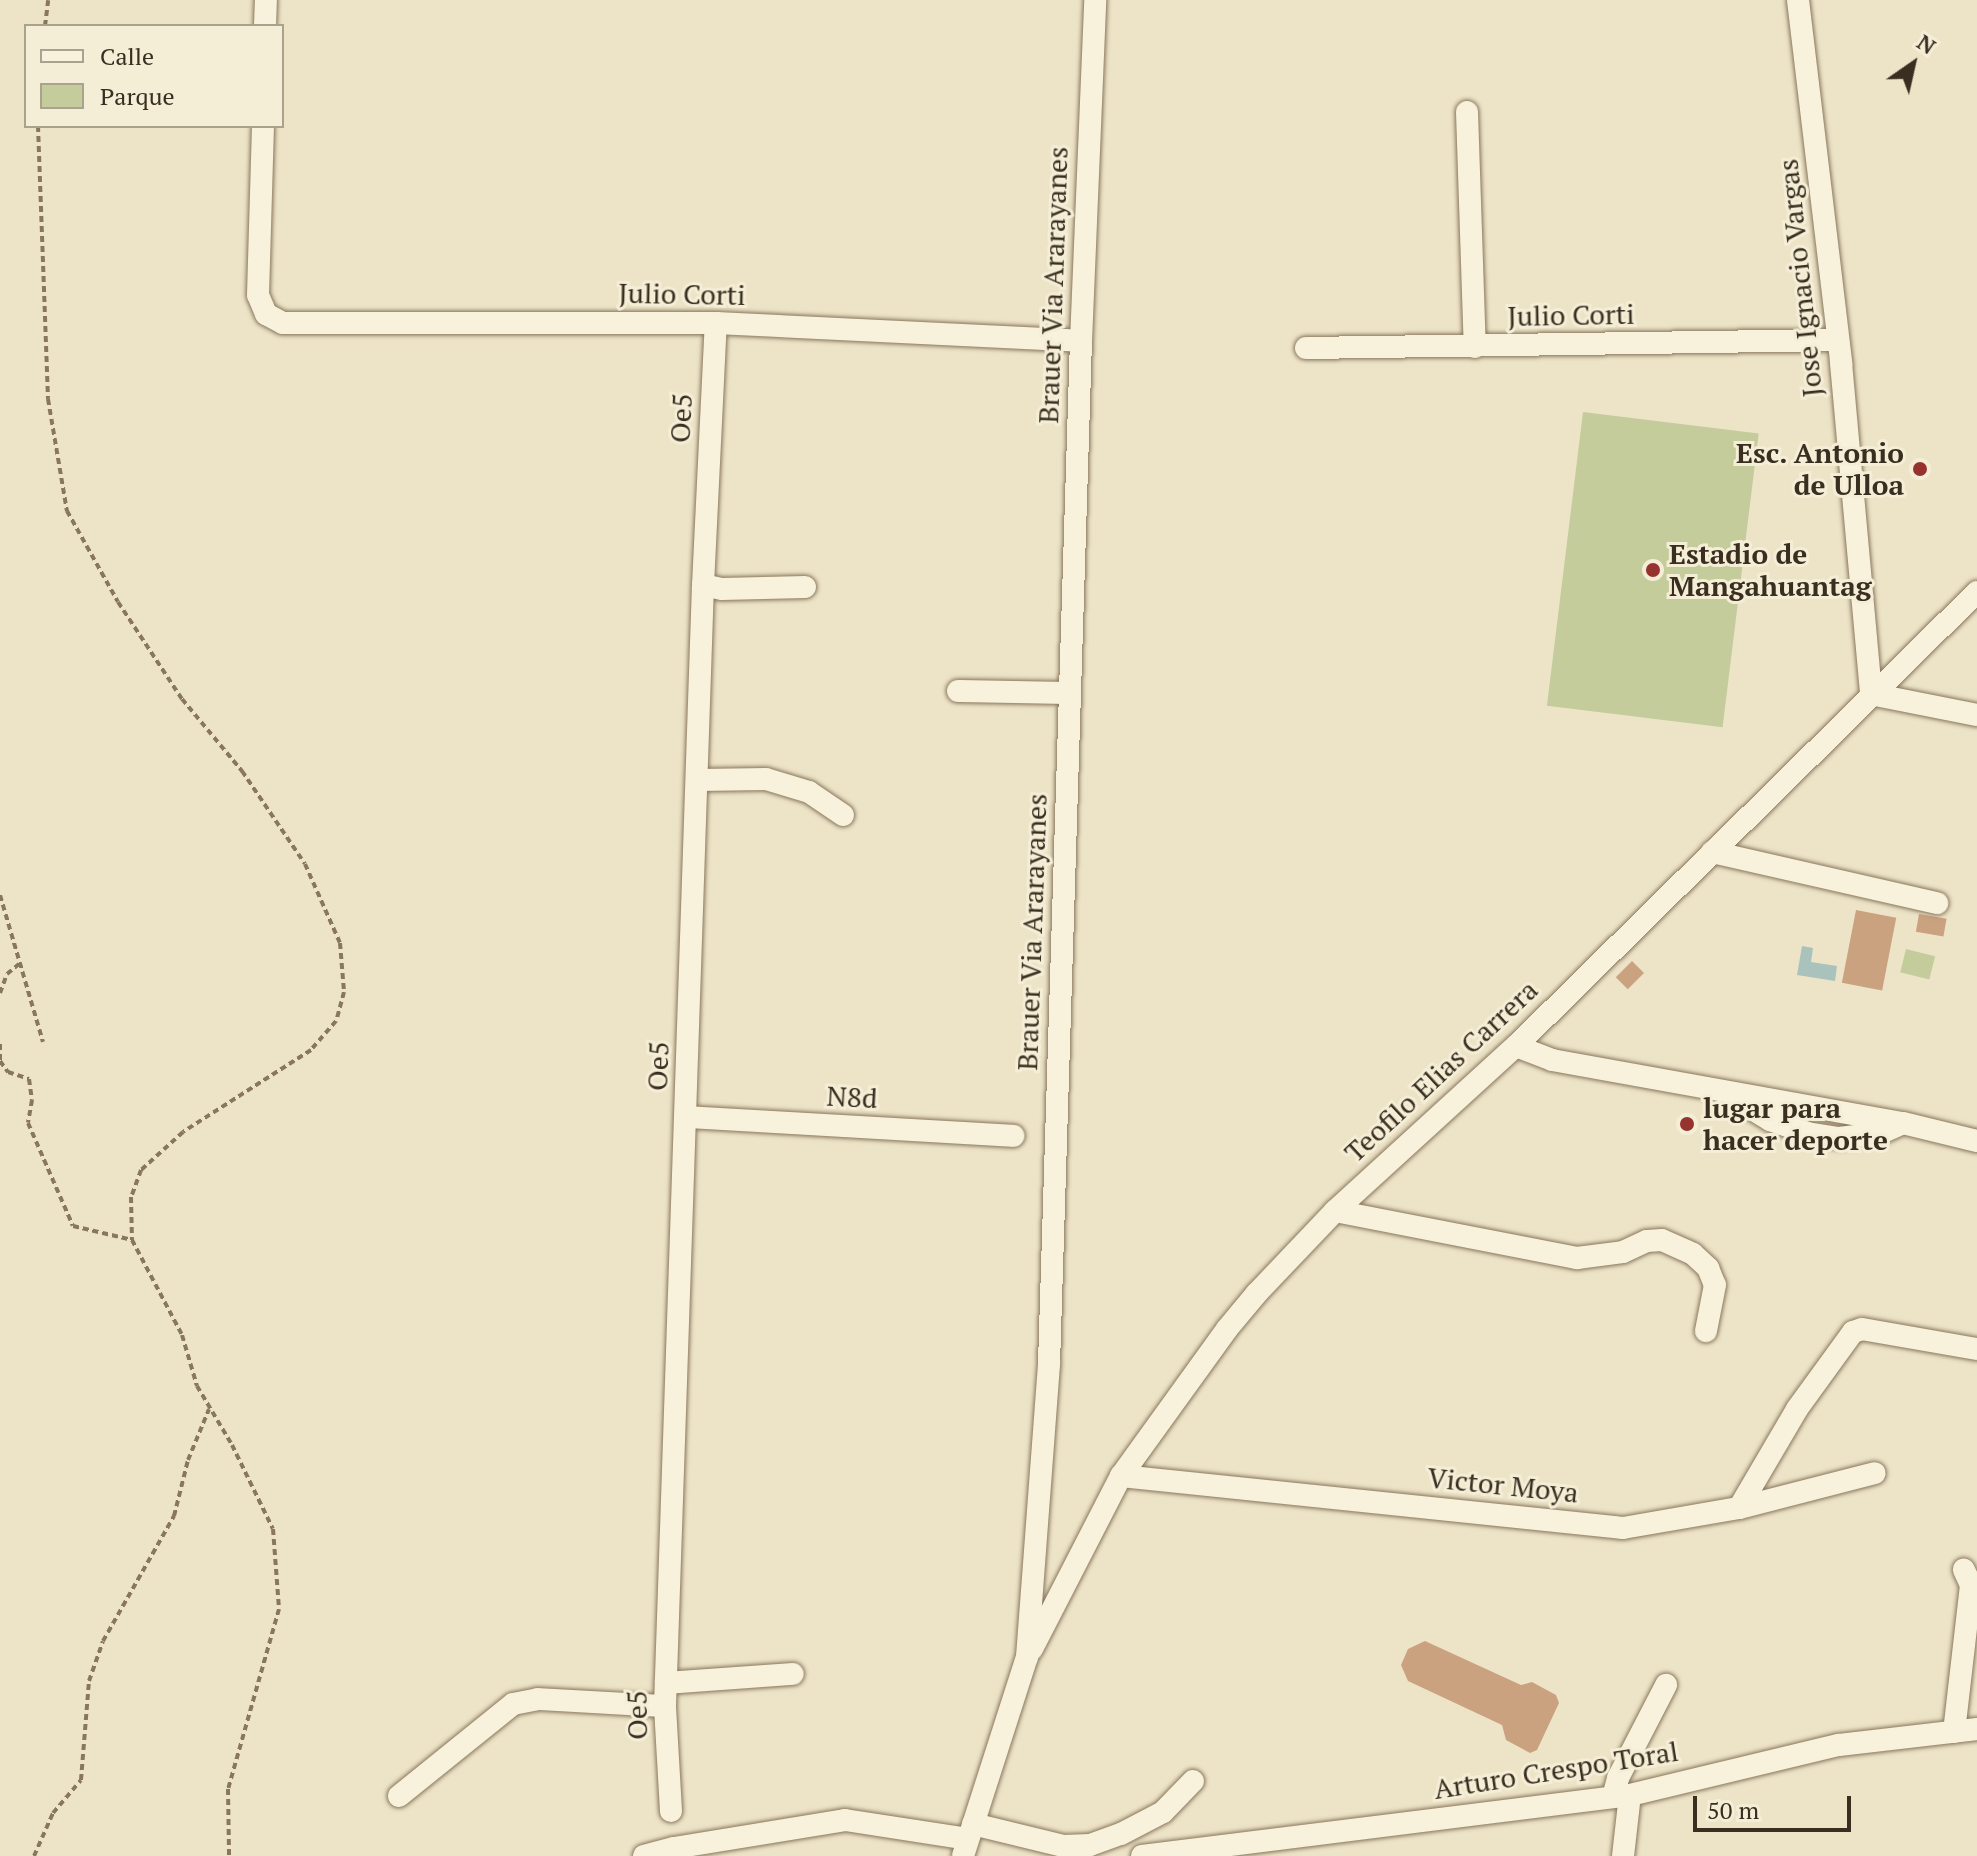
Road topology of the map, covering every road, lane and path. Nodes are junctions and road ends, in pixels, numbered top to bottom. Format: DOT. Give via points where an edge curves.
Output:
graph roads {
  1 [pos="48,0"];
  2 [pos="266,0"];
  3 [pos="1095,0"];
  4 [pos="1798,0"];
  5 [pos="45,24"];
  6 [pos="265,24"];
  7 [pos="1467,112"];
  8 [pos="38,128"];
  9 [pos="263,128"];
  10 [pos="716,323"];
  11 [pos="1838,340"];
  12 [pos="1081,341"];
  13 [pos="1475,347"];
  14 [pos="1306,348"];
  15 [pos="703,585"];
  16 [pos="805,587"];
  17 [pos="1977,592"];
  18 [pos="958,691"];
  19 [pos="1070,693"];
  20 [pos="1871,694"];
  21 [pos="1977,715"];
  22 [pos="699,780"];
  23 [pos="843,815"];
  24 [pos="1712,852"];
  25 [pos="0,895"];
  26 [pos="1937,903"];
  27 [pos="19,964"];
  28 [pos="0,993"];
  29 [pos="43,1042"];
  30 [pos="0,1044"];
  31 [pos="1516,1046"];
  32 [pos="687,1117"];
  33 [pos="1013,1136"];
  34 [pos="1977,1141"];
  35 [pos="1335,1211"];
  36 [pos="132,1240"];
  37 [pos="1706,1331"];
  38 [pos="1977,1349"];
  39 [pos="210,1407"];
  40 [pos="1875,1473"];
  41 [pos="1121,1476"];
  42 [pos="1739,1508"];
  43 [pos="1964,1570"];
  44 [pos="1027,1657"];
  45 [pos="793,1674"];
  46 [pos="666,1683"];
  47 [pos="1666,1685"];
  48 [pos="665,1706"];
  49 [pos="1977,1729"];
  50 [pos="1954,1732"];
  51 [pos="1193,1781"];
  52 [pos="399,1796"];
  53 [pos="1621,1796"];
  54 [pos="671,1811"];
  55 [pos="968,1840"];
  56 [pos="34,1856"];
  57 [pos="229,1856"];
  58 [pos="644,1856"];
  59 [pos="1142,1856"];
  60 [pos="1623,1856"];
  1 -- 5 [label="path"];
  2 -- 6 [label="street"];
  3 -- 12 [label="street, Brauer Via Ararayanes"];
  4 -- 11 [label="street, Jose Ignacio Vargas"];
  7 -- 13 [label="street"];
  8 -- 36 [label="path" via="48,399 67,511 182,699 242,771 305,864 340,943 344,992 336,1021 311,1050 183,1132 141,1170 131,1197"];
  9 -- 10 [label="street, Julio Corti" via="258,295 266,314 283,323"];
  10 -- 12 [label="street, Julio Corti"];
  10 -- 15 [label="street, Oe5"];
  11 -- 13 [label="street, Julio Corti"];
  11 -- 20 [label="street, Jose Ignacio Vargas"];
  12 -- 19 [label="street, Brauer Via Ararayanes"];
  13 -- 14 [label="street, Julio Corti"];
  15 -- 16 [label="street"];
  15 -- 22 [label="street, Oe5"];
  17 -- 20 [label="street, Teofilo Elias Carrera"];
  18 -- 19 [label="street"];
  19 -- 44 [label="street, Brauer Via Ararayanes" via="1049,1364"];
  20 -- 21 [label="street"];
  20 -- 24 [label="street, Teofilo Elias Carrera"];
  22 -- 23 [label="street" via="766,779 809,792"];
  22 -- 32 [label="street, Oe5"];
  24 -- 26 [label="street"];
  24 -- 31 [label="street, Teofilo Elias Carrera"];
  25 -- 27 [label="path"];
  27 -- 28 [label="path" via="7,974"];
  27 -- 29 [label="path"];
  30 -- 36 [label="path" via="0,1061 8,1072 29,1079 28,1123 73,1226"];
  31 -- 34 [label="street" via="1552,1060"];
  31 -- 35 [label="street, Teofilo Elias Carrera"];
  32 -- 33 [label="street, N8d"];
  32 -- 46 [label="street, Oe5"];
  35 -- 37 [label="street" via="1577,1258 1662,1240 1693,1254 1708,1268 1715,1285"];
  35 -- 41 [label="street, Teofilo Elias Carrera" via="1227,1329"];
  36 -- 39 [label="path" via="182,1335 197,1386"];
  38 -- 42 [label="street" via="1862,1329 1853,1332 1797,1409"];
  39 -- 56 [label="path" via="188,1460 174,1516 103,1641 89,1681 81,1780 53,1813"];
  39 -- 57 [label="path" via="273,1529 279,1609 228,1789"];
  40 -- 42 [label="street, Victor Moya"];
  41 -- 42 [label="street, Victor Moya" via="1623,1528"];
  41 -- 44 [label="street, Teofilo Elias Carrera"];
  43 -- 50 [label="street" via="1971,1585"];
  44 -- 55 [label="street, Brauer Via Ararayanes"];
  45 -- 46 [label="street"];
  46 -- 48 [label="street, Oe5"];
  47 -- 53 [label="street" via="1618,1778"];
  48 -- 52 [label="street" via="538,1699 513,1704"];
  48 -- 54 [label="street, Oe5"];
  49 -- 50 [label="street, Arturo Crespo Toral"];
  50 -- 53 [label="street, Arturo Crespo Toral" via="1839,1745"];
  51 -- 55 [label="street" via="1163,1812 1090,1845"];
  53 -- 59 [label="street, Arturo Crespo Toral"];
  53 -- 60 [label="street"];
  55 -- 58 [label="street" via="845,1820"];
}
